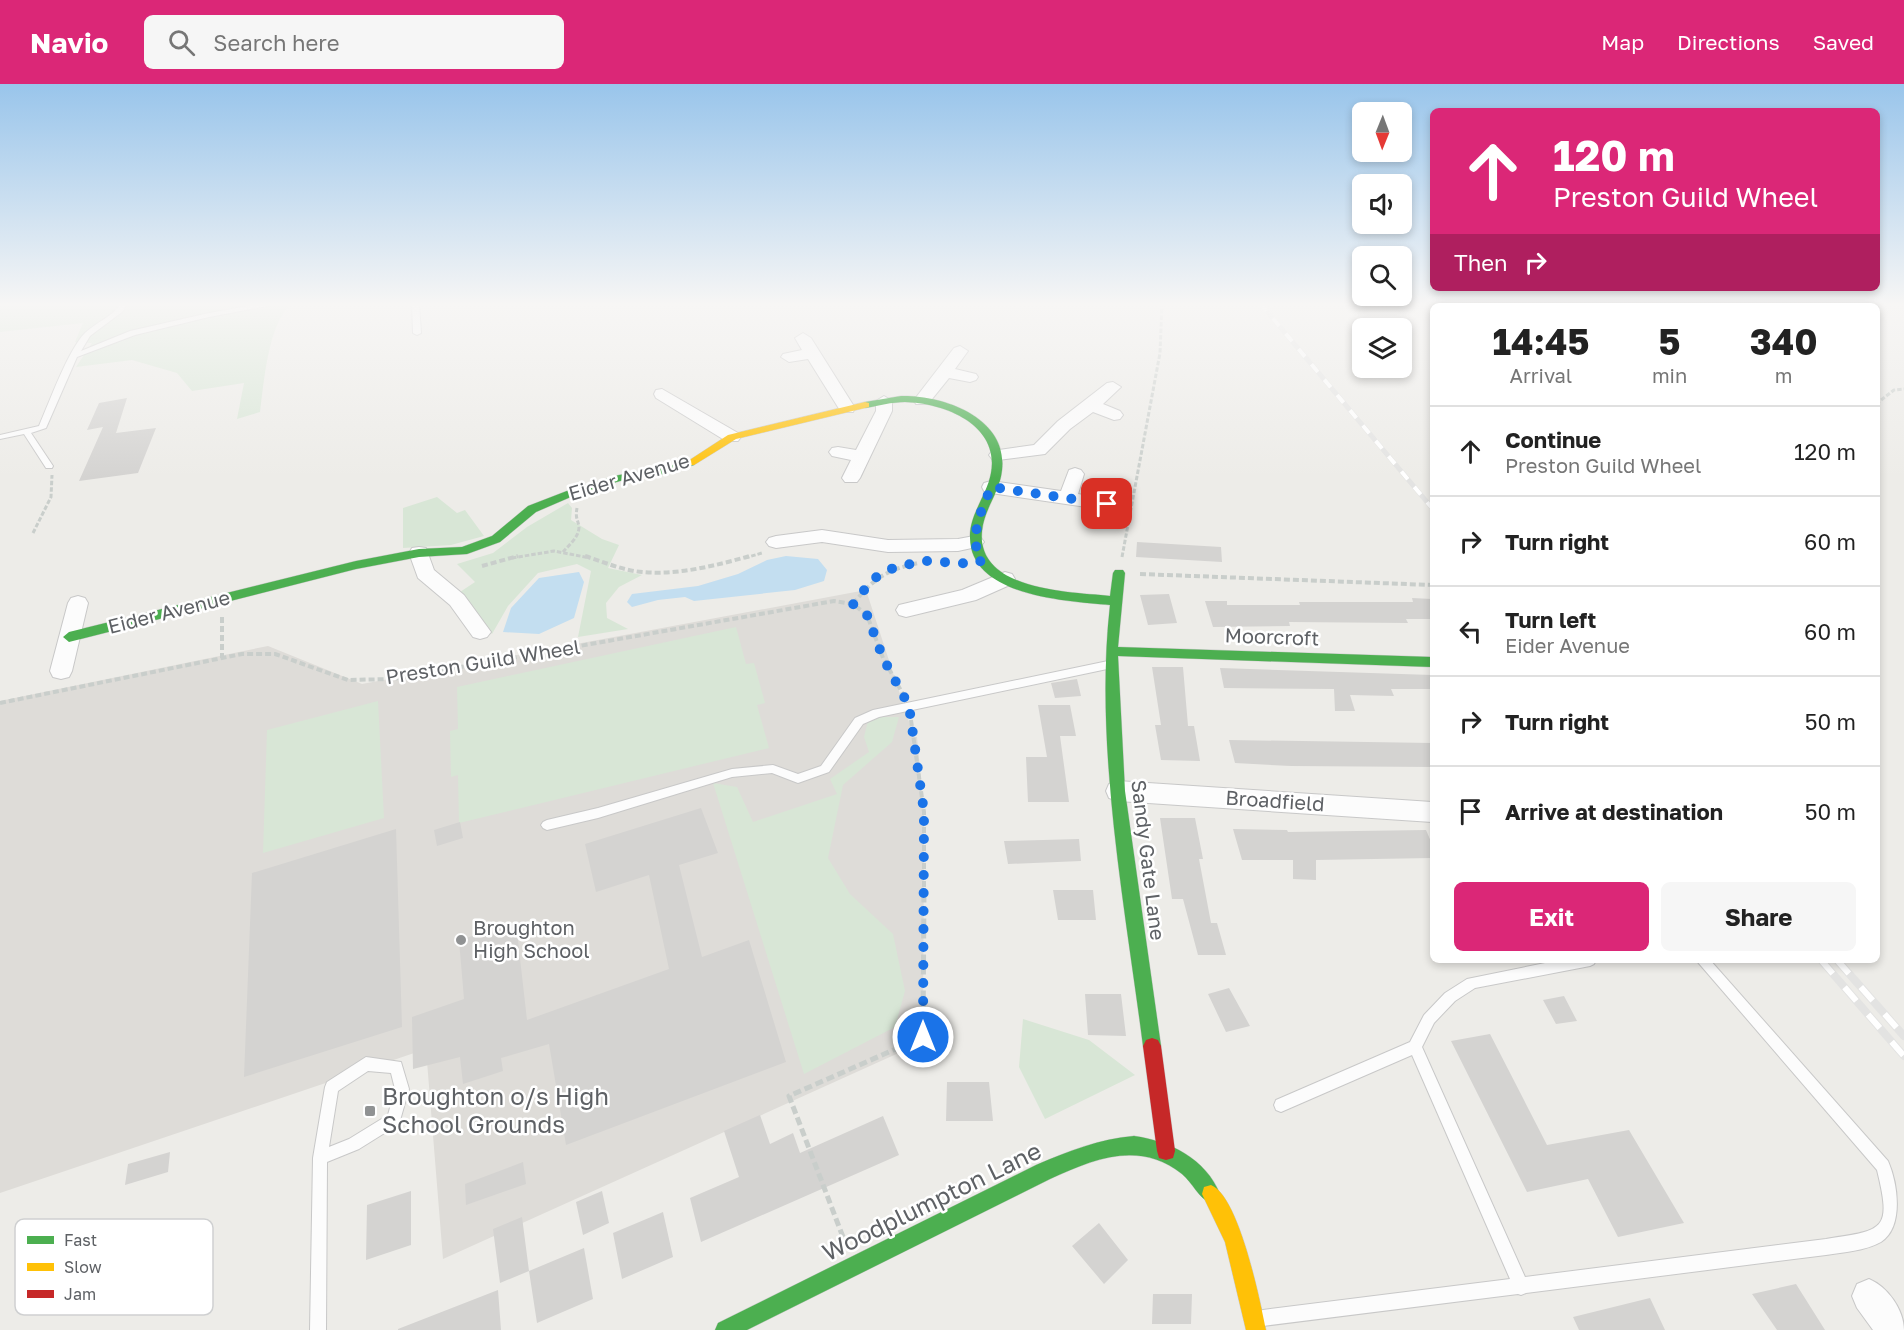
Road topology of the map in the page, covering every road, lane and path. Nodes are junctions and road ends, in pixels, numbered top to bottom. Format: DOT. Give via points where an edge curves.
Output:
graph roads {
  1 [pos="72,361"];
  2 [pos="817,361"];
  3 [pos="953,361"];
  4 [pos="1158,361"];
  5 [pos="945,372"];
  6 [pos="970,377"];
  7 [pos="1113,387"];
  8 [pos="1904,389"];
  9 [pos="662,394"];
  10 [pos="922,400"];
  11 [pos="884,401"];
  12 [pos="1880,401"];
  13 [pos="1091,405"];
  14 [pos="847,408"];
  15 [pos="1114,415"];
  16 [pos="27,432"];
  17 [pos="0,437"];
  18 [pos="732,437"];
  19 [pos="838,452"];
  20 [pos="998,455"];
  21 [pos="862,456"];
  22 [pos="49,466"];
  23 [pos="1075,474"];
  24 [pos="851,478"];
  25 [pos="991,487"];
  26 [pos="568,494"];
  27 [pos="1068,498"];
  28 [pos="1107,504"];
  29 [pos="33,533"];
  30 [pos="776,542"];
  31 [pos="974,542"];
  32 [pos="463,551"];
  33 [pos="563,552"];
  34 [pos="418,553"];
  35 [pos="927,561"];
  36 [pos="1119,573"];
  37 [pos="1005,579"];
  38 [pos="1430,585"];
  39 [pos="223,598"];
  40 [pos="1116,601"];
  41 [pos="78,603"];
  42 [pos="853,604"];
  43 [pos="906,610"];
  44 [pos="480,632"];
  45 [pos="69,637"];
  46 [pos="222,658"];
  47 [pos="1111,658"];
  48 [pos="1430,662"];
  49 [pos="61,671"];
  50 [pos="0,703"];
  51 [pos="909,706"];
  52 [pos="1118,791"];
  53 [pos="1430,812"];
  54 [pos="547,825"];
  55 [pos="1575,963"];
  56 [pos="1705,963"];
  57 [pos="1415,1047"];
  58 [pos="1281,1105"];
  59 [pos="1166,1151"];
  60 [pos="320,1158"];
  61 [pos="853,1263"];
  62 [pos="1521,1287"];
  63 [pos="1869,1296"];
  64 [pos="1255,1324"];
  65 [pos="318,1330"];
  66 [pos="725,1330"];
  67 [pos="1893,1330"];
  1 -- 16 [label="lane" via="42,428"];
  2 -- 14 [label="street"];
  3 -- 5 [label="street"];
  4 -- 36 [label="path"];
  5 -- 6 [label="street"];
  5 -- 10 [label="street"];
  7 -- 13 [label="street"];
  8 -- 12 [label="path" via="1894,390"];
  9 -- 18 [label="street"];
  10 -- 11 [label="street, Eider Avenue"];
  10 -- 20 [label="street, Eider Avenue" via="952,408 981,424 993,438"];
  11 -- 14 [label="street, Eider Avenue"];
  11 -- 21 [label="street" via="884,411"];
  13 -- 15 [label="street"];
  13 -- 20 [label="street" via="1039,450"];
  14 -- 18 [label="street, Eider Avenue"];
  16 -- 17 [label="lane"];
  16 -- 22 [label="lane"];
  18 -- 26 [label="street, Eider Avenue" via="686,465 619,478"];
  19 -- 21 [label="street"];
  20 -- 25 [label="street"];
  21 -- 24 [label="street"];
  22 -- 29 [label="path" via="54,482 48,505"];
  23 -- 27 [label="street"];
  25 -- 27 [label="street"];
  25 -- 31 [label="street"];
  26 -- 32 [label="street, Eider Avenue" via="532,509 496,539"];
  26 -- 33 [label="path" via="577,505 575,518 579,526 577,536"];
  27 -- 28 [label="street"];
  30 -- 31 [label="street" via="822,536 888,546"];
  30 -- 33 [label="path" via="771,550 716,566 674,572 641,572"];
  31 -- 37 [label="street" via="983,560"];
  32 -- 33 [label="path" via="474,568 525,554"];
  32 -- 34 [label="street, Eider Avenue"];
  34 -- 39 [label="street, Eider Avenue"];
  34 -- 44 [label="street" via="425,573 457,600"];
  35 -- 42 [label="path" via="895,567 873,579"];
  36 -- 38 [label="path"];
  36 -- 40 [label="street, Sandy Gate Lane"];
  37 -- 40 [label="street" via="1046,593"];
  37 -- 43 [label="street" via="960,599"];
  39 -- 45 [label="street, Eider Avenue"];
  39 -- 46 [label="path"];
  40 -- 47 [label="street, Sandy Gate Lane"];
  41 -- 45 [label="street"];
  42 -- 46 [label="path, Preston Guild Wheel" via="834,601 393,679 348,680 275,654"];
  42 -- 51 [label="path" via="867,615 883,658"];
  45 -- 49 [label="street"];
  46 -- 50 [label="path, Preston Guild Wheel"];
  47 -- 48 [label="street, Moorcroft"];
  47 -- 51 [label="lane"];
  47 -- 52 [label="street, Sandy Gate Lane"];
  51 -- 54 [label="lane" via="859,721 825,769 798,779 773,769 732,773"];
  51 -- 61 [label="path" via="924,812 923,1037 789,1096"];
  52 -- 53 [label="street, Broadfield"];
  52 -- 59 [label="street, Sandy Gate Lane"];
  55 -- 57 [label="lane" via="1472,983 1450,996 1429,1019"];
  56 -- 62 [label="lane" via="1883,1166 1901,1201 1900,1228 1888,1237 1826,1247"];
  57 -- 58 [label="lane"];
  57 -- 62 [label="lane"];
  59 -- 61 [label="street, Woodplumpton Lane" via="1146,1144 1125,1144 1079,1156"];
  59 -- 64 [label="street, Woodplumpton Lane" via="1183,1160 1204,1180 1217,1202"];
  60 -- 60 [label="lane" via="354,1144 394,1119 402,1089 396,1067 366,1064 332,1087"];
  60 -- 65 [label="lane"];
  61 -- 66 [label="street, Woodplumpton Lane"];
  62 -- 64 [label="lane"];
  63 -- 67 [label="street"];
}
